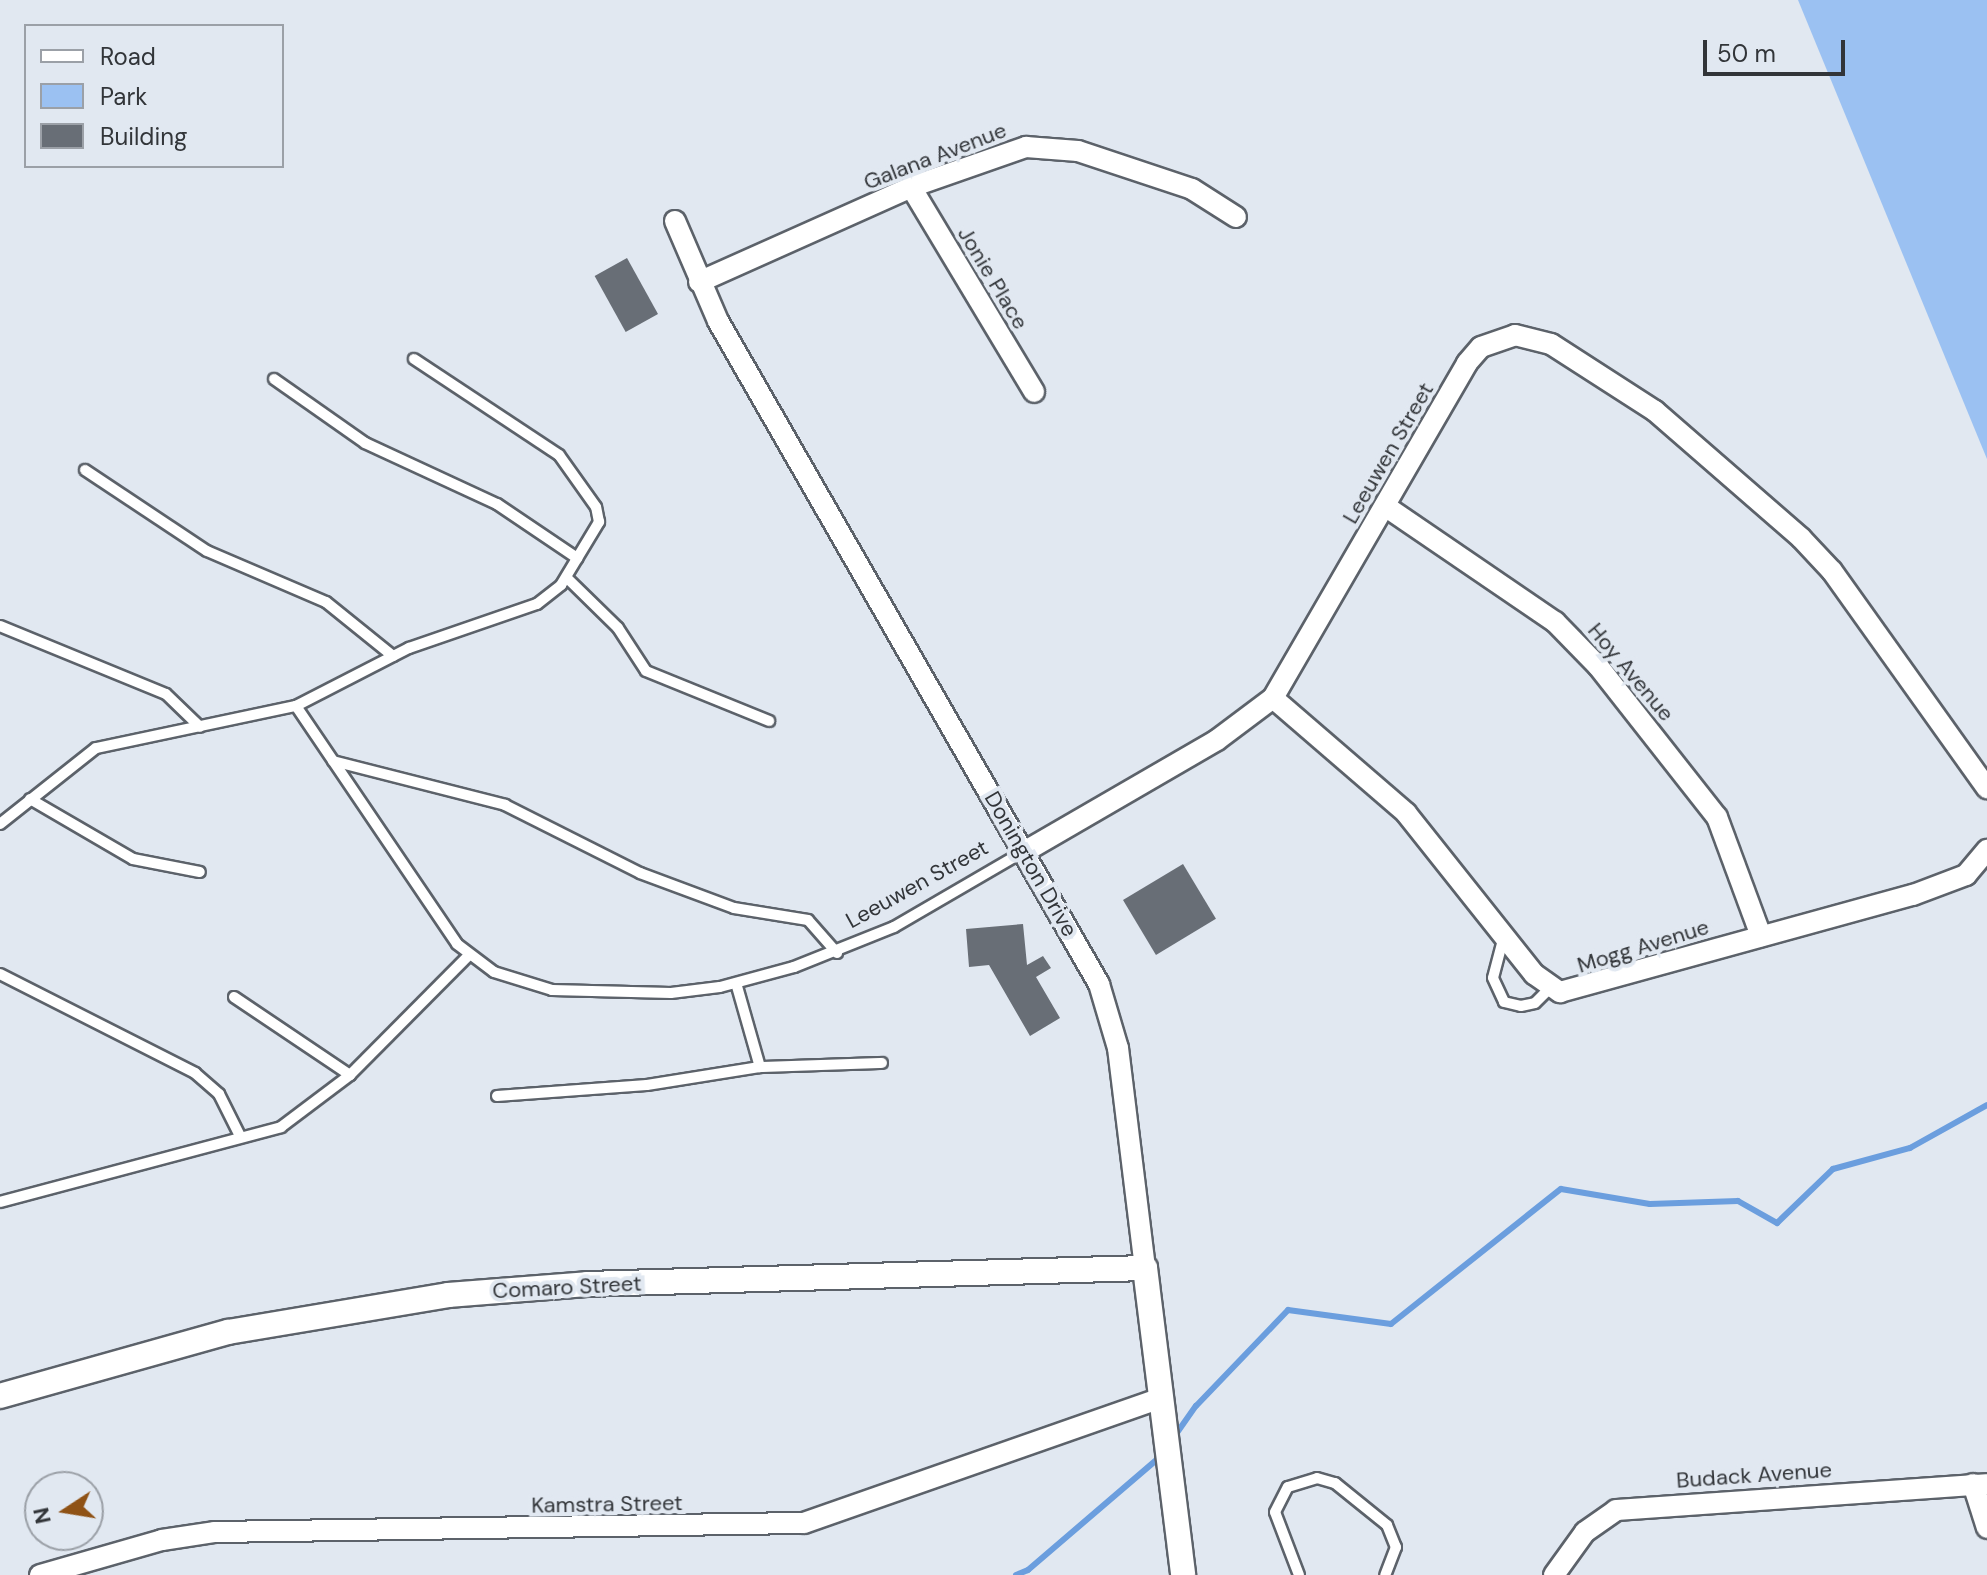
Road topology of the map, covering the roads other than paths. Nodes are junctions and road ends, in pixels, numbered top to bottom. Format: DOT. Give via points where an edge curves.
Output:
graph roads {
  1 [pos="911,187"];
  2 [pos="1236,217"];
  3 [pos="675,221"];
  4 [pos="699,282"];
  5 [pos="414,359"];
  6 [pos="274,379"];
  7 [pos="1034,392"];
  8 [pos="85,470"];
  9 [pos="1385,506"];
  10 [pos="577,558"];
  11 [pos="567,578"];
  12 [pos="0,626"];
  13 [pos="393,656"];
  14 [pos="1273,698"];
  15 [pos="296,706"];
  16 [pos="769,721"];
  17 [pos="200,727"];
  18 [pos="333,761"];
  19 [pos="1987,788"];
  20 [pos="30,799"];
  21 [pos="0,824"];
  22 [pos="1987,850"];
  23 [pos="1024,852"];
  24 [pos="200,872"];
  25 [pos="1504,936"];
  26 [pos="1761,936"];
  27 [pos="837,953"];
  28 [pos="469,955"];
  29 [pos="0,974"];
  30 [pos="736,983"];
  31 [pos="1549,989"];
  32 [pos="234,997"];
  33 [pos="882,1063"];
  34 [pos="760,1067"];
  35 [pos="350,1075"];
  36 [pos="497,1096"];
  37 [pos="240,1136"];
  38 [pos="0,1202"];
  39 [pos="1145,1268"];
  40 [pos="0,1396"];
  41 [pos="1161,1406"];
  42 [pos="1980,1484"];
  43 [pos="1987,1528"];
  44 [pos="40,1575"];
  45 [pos="1183,1575"];
  46 [pos="1299,1575"];
  47 [pos="1385,1575"];
  48 [pos="1554,1575"];
  1 -- 2 [label="street, Galana Avenue" via="993,155 1043,145 1078,151 1192,189"];
  1 -- 4 [label="street, Galana Avenue"];
  1 -- 7 [label="street, Jonie Place"];
  3 -- 4 [label="street, Donington Drive"];
  4 -- 23 [label="street, Donington Drive"];
  5 -- 10 [label="lane" via="559,455 599,515"];
  6 -- 10 [label="lane" via="365,443 497,504"];
  8 -- 13 [label="lane" via="207,551 326,602"];
  9 -- 14 [label="street, Leeuwen Street"];
  9 -- 19 [label="street, Leeuwen Street" via="1481,347 1503,337 1535,337 1594,369 1674,425 1832,571"];
  9 -- 26 [label="street, Hoy Avenue" via="1577,642 1717,817"];
  10 -- 11 [label="lane"];
  11 -- 13 [label="lane" via="537,604"];
  11 -- 16 [label="lane" via="618,628 646,671"];
  12 -- 17 [label="lane" via="167,694"];
  13 -- 15 [label="lane"];
  14 -- 23 [label="street, Leeuwen Street" via="1217,740"];
  14 -- 25 [label="street" via="1406,813"];
  15 -- 17 [label="lane"];
  15 -- 18 [label="lane, Leeuwen Street"];
  17 -- 20 [label="lane" via="96,748"];
  18 -- 27 [label="lane" via="516,809 640,873 734,908 808,920"];
  18 -- 28 [label="lane, Leeuwen Street" via="450,935"];
  20 -- 21 [label="lane"];
  20 -- 24 [label="lane" via="133,859"];
  22 -- 26 [label="street, Mogg Avenue" via="1956,881"];
  23 -- 27 [label="lane, Leeuwen Street" via="894,927"];
  23 -- 39 [label="street, Donington Drive" via="1093,971 1111,1015"];
  25 -- 31 [label="street"];
  25 -- 31 [label="lane" via="1493,978 1504,1002 1535,1003"];
  26 -- 31 [label="street, Mogg Avenue" via="1574,992"];
  27 -- 30 [label="lane, Leeuwen Street"];
  28 -- 30 [label="lane, Leeuwen Street" via="509,978 552,990 624,995"];
  28 -- 35 [label="lane"];
  29 -- 37 [label="lane" via="195,1073 219,1094"];
  30 -- 34 [label="lane"];
  32 -- 35 [label="lane"];
  33 -- 34 [label="lane"];
  34 -- 36 [label="lane" via="647,1085"];
  35 -- 37 [label="lane" via="281,1127"];
  37 -- 38 [label="lane"];
  39 -- 40 [label="street, Comaro Street" via="587,1284 448,1295 228,1332"];
  39 -- 41 [label="street, Donington Drive"];
  41 -- 44 [label="street, Kamstra Street" via="804,1523 215,1532 162,1540"];
  41 -- 45 [label="street, Donington Drive"];
  42 -- 43 [label="street"];
  42 -- 48 [label="street, Budack Avenue" via="1616,1510 1585,1532"];
  46 -- 47 [label="lane" via="1275,1512 1288,1487 1317,1478 1335,1483 1391,1531 1395,1554"];
}
